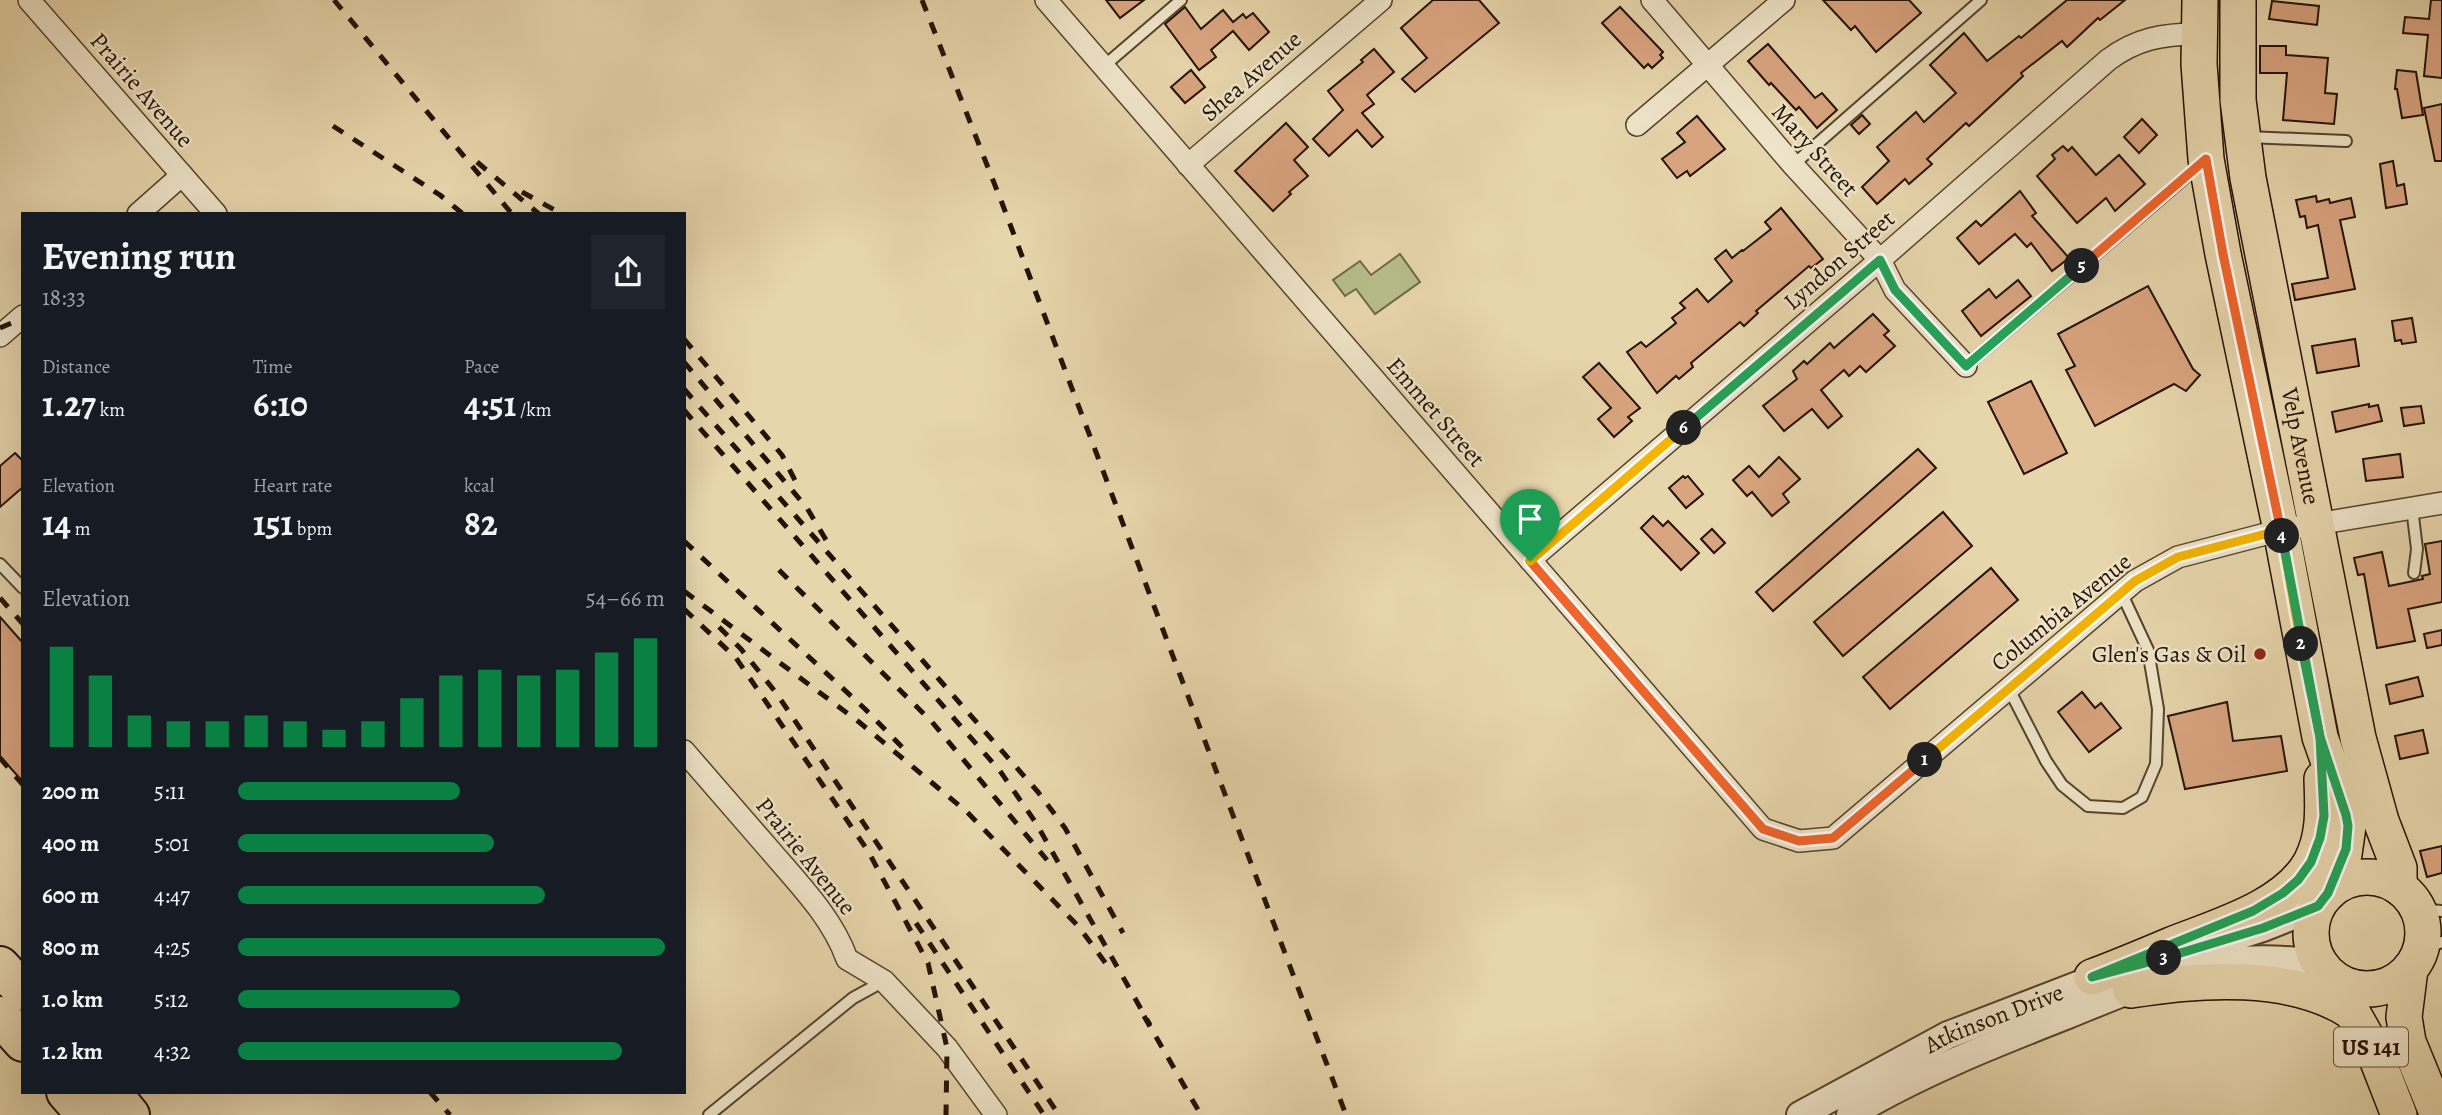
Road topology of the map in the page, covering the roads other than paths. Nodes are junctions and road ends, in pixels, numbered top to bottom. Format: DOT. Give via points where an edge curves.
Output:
graph roads {
  1 [pos="29,0"];
  2 [pos="1046,0"];
  3 [pos="1181,0"];
  4 [pos="1381,0"];
  5 [pos="1652,0"];
  6 [pos="1784,0"];
  7 [pos="1981,0"];
  8 [pos="2238,0"];
  9 [pos="2199,17"];
  10 [pos="1104,66"];
  11 [pos="1707,67"];
  12 [pos="1637,125"];
  13 [pos="2242,137"];
  14 [pos="2346,141"];
  15 [pos="2206,159"];
  16 [pos="1188,165"];
  17 [pos="1793,165"];
  18 [pos="182,175"];
  19 [pos="140,212"];
  20 [pos="214,212"];
  21 [pos="1880,260"];
  22 [pos="21,318"];
  23 [pos="0,336"];
  24 [pos="1966,366"];
  25 [pos="2442,503"];
  26 [pos="2412,508"];
  27 [pos="2317,524"];
  28 [pos="2281,530"];
  29 [pos="1530,561"];
  30 [pos="0,564"];
  31 [pos="2414,573"];
  32 [pos="21,587"];
  33 [pos="2121,592"];
  34 [pos="2009,689"];
  35 [pos="2320,737"];
  36 [pos="686,753"];
  37 [pos="1799,841"];
  38 [pos="2323,900"];
  39 [pos="2420,902"];
  40 [pos="2424,954"];
  41 [pos="0,966"];
  42 [pos="2092,977"];
  43 [pos="884,981"];
  44 [pos="2337,985"];
  45 [pos="21,989"];
  46 [pos="2130,990"];
  47 [pos="0,1016"];
  48 [pos="21,1040"];
  49 [pos="68,1094"];
  50 [pos="113,1094"];
  51 [pos="2433,1095"];
  52 [pos="86,1115"];
  53 [pos="130,1115"];
  54 [pos="709,1115"];
  55 [pos="996,1115"];
  56 [pos="1800,1115"];
  57 [pos="1850,1115"];
  58 [pos="2399,1115"];
  1 -- 18 [label="street, Prairie Avenue"];
  2 -- 10 [label="street, Emmet Street"];
  3 -- 10 [label="lane"];
  4 -- 16 [label="street, Shea Avenue"];
  5 -- 11 [label="street, Mary Street"];
  6 -- 11 [label="street"];
  7 -- 17 [label="lane"];
  8 -- 13 [label="main road, Velp Avenue"];
  9 -- 15 [label="main road, Velp Avenue"];
  9 -- 21 [label="street, Lyndon Street" via="2138,41 2108,60"];
  10 -- 16 [label="street, Emmet Street"];
  11 -- 12 [label="street"];
  11 -- 17 [label="street, Mary Street"];
  13 -- 14 [label="lane"];
  13 -- 27 [label="main road, Velp Avenue"];
  15 -- 24 [label="lane"];
  15 -- 28 [label="main road, Velp Avenue"];
  16 -- 29 [label="street, Emmet Street"];
  17 -- 21 [label="street, Mary Street"];
  18 -- 19 [label="street"];
  18 -- 20 [label="street, Prairie Avenue"];
  21 -- 24 [label="street, Mary Street" via="1895,290"];
  21 -- 29 [label="street, Lyndon Street"];
  22 -- 23 [label="street"];
  25 -- 26 [label="street, Columbia Avenue"];
  26 -- 27 [label="street, Columbia Avenue"];
  26 -- 31 [label="lane" via="2417,549"];
  27 -- 28 [label="street, Columbia Avenue"];
  27 -- 39 [label="main road, Velp Avenue" via="2358,738 2381,821 2399,868"];
  28 -- 33 [label="street, Columbia Avenue" via="2178,557"];
  28 -- 35 [label="main road, Velp Avenue"];
  29 -- 37 [label="street, Emmet Street" via="1763,829"];
  30 -- 32 [label="lane"];
  33 -- 34 [label="street, Columbia Avenue"];
  33 -- 34 [label="lane" via="2148,650 2158,709 2155,764 2142,797 2123,808 2088,807 2062,785"];
  34 -- 37 [label="street, Columbia Avenue" via="1833,838"];
  35 -- 38 [label="main road, Velp Avenue" via="2348,826 2346,849"];
  35 -- 42 [label="main road" via="2322,828 2311,862 2298,880 2253,911"];
  36 -- 43 [label="street, Prairie Avenue" via="800,885 842,945 846,959"];
  38 -- 39 [label="main road" via="2343,882 2362,877 2381,879"];
  38 -- 42 [label="street, Atkinson Drive" via="2231,939"];
  38 -- 44 [label="main road" via="2311,934 2314,949"];
  39 -- 40 [label="main road"];
  40 -- 44 [label="main road" via="2395,982 2376,988"];
  40 -- 51 [label="main road, US 141" via="2404,1017 2409,1042"];
  41 -- 45 [label="highway"];
  42 -- 56 [label="street, Atkinson Drive" via="1948,1035"];
  43 -- 54 [label="lane" via="853,998"];
  43 -- 55 [label="street, Prairie Avenue" via="947,1048"];
  44 -- 46 [label="street, Atkinson Drive" via="2261,958 2235,960"];
  44 -- 46 [label="main road" via="2328,998 2230,981"];
  44 -- 58 [label="main road, US 141" via="2374,1051"];
  46 -- 57 [label="street, Atkinson Drive" via="1944,1067"];
  47 -- 48 [label="highway"];
  49 -- 52 [label="highway"];
  50 -- 53 [label="highway"];
}
